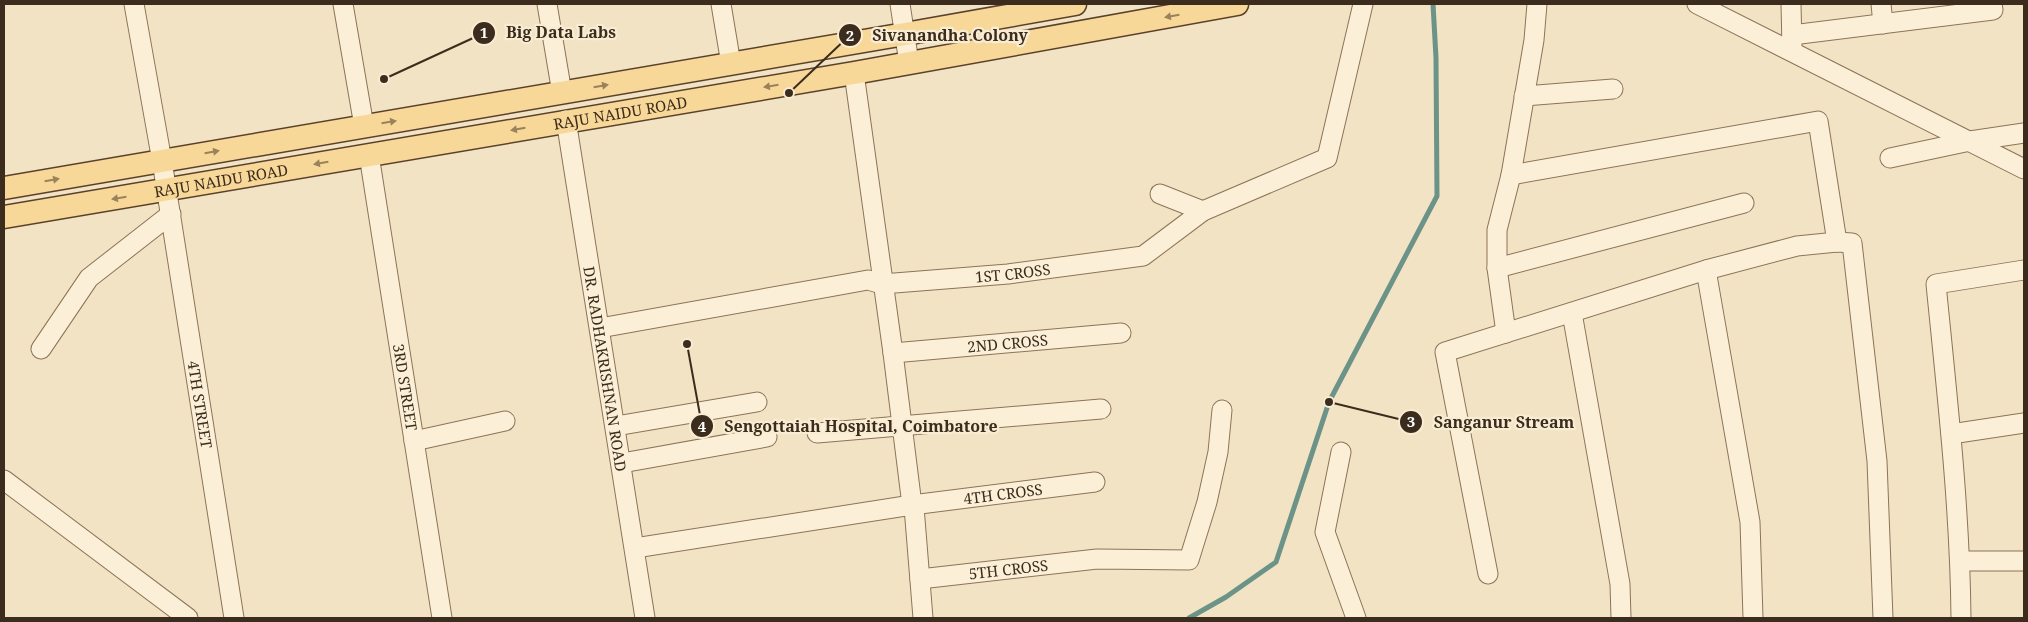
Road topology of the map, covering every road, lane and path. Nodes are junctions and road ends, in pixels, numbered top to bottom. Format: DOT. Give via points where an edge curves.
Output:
graph roads {
  1 [pos="134,4"];
  2 [pos="342,4"];
  3 [pos="547,4"];
  4 [pos="721,4"];
  5 [pos="900,4"];
  6 [pos="1075,4"];
  7 [pos="1237,4"];
  8 [pos="1363,4"];
  9 [pos="1537,4"];
  10 [pos="1697,4"];
  11 [pos="1791,4"];
  12 [pos="1881,4"];
  13 [pos="1992,4"];
  14 [pos="1883,24"];
  15 [pos="905,34"];
  16 [pos="1792,43"];
  17 [pos="909,63"];
  18 [pos="731,64"];
  19 [pos="854,73"];
  20 [pos="1613,89"];
  21 [pos="562,93"];
  22 [pos="1524,96"];
  23 [pos="566,120"];
  24 [pos="364,126"];
  25 [pos="2024,133"];
  26 [pos="1970,141"];
  27 [pos="369,155"];
  28 [pos="1890,158"];
  29 [pos="162,161"];
  30 [pos="2024,169"];
  31 [pos="1511,175"];
  32 [pos="4,188"];
  33 [pos="167,191"];
  34 [pos="1160,194"];
  35 [pos="1744,203"];
  36 [pos="1203,211"];
  37 [pos="171,214"];
  38 [pos="4,217"];
  39 [pos="1837,242"];
  40 [pos="1497,268"];
  41 [pos="1706,270"];
  42 [pos="2024,270"];
  43 [pos="882,284"];
  44 [pos="1572,313"];
  45 [pos="600,328"];
  46 [pos="1506,333"];
  47 [pos="1121,334"];
  48 [pos="41,349"];
  49 [pos="893,353"];
  50 [pos="757,402"];
  51 [pos="1101,409"];
  52 [pos="1222,410"];
  53 [pos="505,421"];
  54 [pos="2024,423"];
  55 [pos="902,424"];
  56 [pos="616,426"];
  57 [pos="817,433"];
  58 [pos="1951,434"];
  59 [pos="767,436"];
  60 [pos="414,441"];
  61 [pos="1341,452"];
  62 [pos="622,463"];
  63 [pos="4,480"];
  64 [pos="1095,482"];
  65 [pos="912,505"];
  66 [pos="635,548"];
  67 [pos="1961,561"];
  68 [pos="2024,561"];
  69 [pos="1488,574"];
  70 [pos="920,579"];
  71 [pos="188,618"];
  72 [pos="234,618"];
  73 [pos="442,618"];
  74 [pos="645,618"];
  75 [pos="923,618"];
  76 [pos="1356,618"];
  77 [pos="1621,618"];
  78 [pos="1753,618"];
  79 [pos="1883,618"];
  80 [pos="1961,618"];
  1 -- 29 [label="street"];
  2 -- 24 [label="street"];
  3 -- 21 [label="street"];
  4 -- 18 [label="street"];
  5 -- 15 [label="street"];
  6 -- 15 [label="main road, RAJU NAIDU ROAD"];
  7 -- 17 [label="main road, RAJU NAIDU ROAD, one-way"];
  8 -- 36 [label="street" via="1328,158"];
  9 -- 22 [label="street"];
  10 -- 16 [label="street"];
  11 -- 16 [label="street"];
  12 -- 14 [label="street"];
  13 -- 14 [label="street" via="1993,10"];
  14 -- 16 [label="street"];
  15 -- 17 [label="street"];
  15 -- 18 [label="main road, RAJU NAIDU ROAD"];
  16 -- 26 [label="street"];
  17 -- 19 [label="main road, RAJU NAIDU ROAD"];
  21 -- 18 [label="main road, RAJU NAIDU ROAD, one-way"];
  19 -- 23 [label="main road, RAJU NAIDU ROAD, one-way"];
  19 -- 43 [label="street"];
  20 -- 22 [label="street"];
  24 -- 21 [label="main road, RAJU NAIDU ROAD, one-way"];
  22 -- 31 [label="street"];
  23 -- 27 [label="main road, RAJU NAIDU ROAD, one-way"];
  23 -- 45 [label="street, DR. RADHAKRISHNAN ROAD"];
  29 -- 24 [label="main road, RAJU NAIDU ROAD, one-way"];
  25 -- 26 [label="street"];
  26 -- 28 [label="street"];
  26 -- 30 [label="street"];
  27 -- 33 [label="main road, RAJU NAIDU ROAD, one-way"];
  27 -- 60 [label="street, 3RD STREET"];
  32 -- 29 [label="main road, RAJU NAIDU ROAD, one-way"];
  29 -- 33 [label="street, 4TH STREET"];
  31 -- 39 [label="street" via="1818,121"];
  31 -- 40 [label="street" via="1497,230"];
  33 -- 37 [label="street, 4TH STREET"];
  33 -- 38 [label="main road, RAJU NAIDU ROAD, one-way"];
  34 -- 36 [label="street"];
  35 -- 40 [label="street"];
  36 -- 43 [label="street, 1ST CROSS" via="1143,256 1008,274"];
  37 -- 48 [label="street" via="89,278"];
  37 -- 72 [label="street, 4TH STREET"];
  39 -- 41 [label="street" via="1797,246"];
  39 -- 79 [label="street" via="1852,243 1877,462"];
  40 -- 46 [label="street"];
  41 -- 44 [label="street"];
  41 -- 78 [label="street" via="1750,522"];
  42 -- 58 [label="street" via="1936,284"];
  43 -- 45 [label="street, 1ST CROSS" via="868,280 825,286"];
  43 -- 49 [label="street"];
  44 -- 46 [label="street"];
  44 -- 77 [label="street" via="1620,584"];
  45 -- 56 [label="street, DR. RADHAKRISHNAN ROAD"];
  46 -- 69 [label="street" via="1445,352"];
  47 -- 49 [label="street, 2ND CROSS"];
  49 -- 55 [label="street"];
  50 -- 56 [label="street"];
  51 -- 55 [label="street"];
  52 -- 70 [label="street, 5TH CROSS" via="1218,452 1189,560 1097,559"];
  53 -- 60 [label="street"];
  54 -- 58 [label="street"];
  55 -- 57 [label="street"];
  55 -- 65 [label="street"];
  56 -- 62 [label="street, DR. RADHAKRISHNAN ROAD"];
  58 -- 67 [label="street"];
  59 -- 62 [label="street"];
  60 -- 73 [label="street, 3RD STREET"];
  61 -- 76 [label="street" via="1325,532"];
  62 -- 66 [label="street, DR. RADHAKRISHNAN ROAD"];
  63 -- 71 [label="street"];
  64 -- 65 [label="street, 4TH CROSS"];
  65 -- 66 [label="street, 4TH CROSS"];
  65 -- 70 [label="street"];
  66 -- 74 [label="street, DR. RADHAKRISHNAN ROAD"];
  67 -- 68 [label="street"];
  67 -- 80 [label="street"];
  70 -- 75 [label="street"];
}
